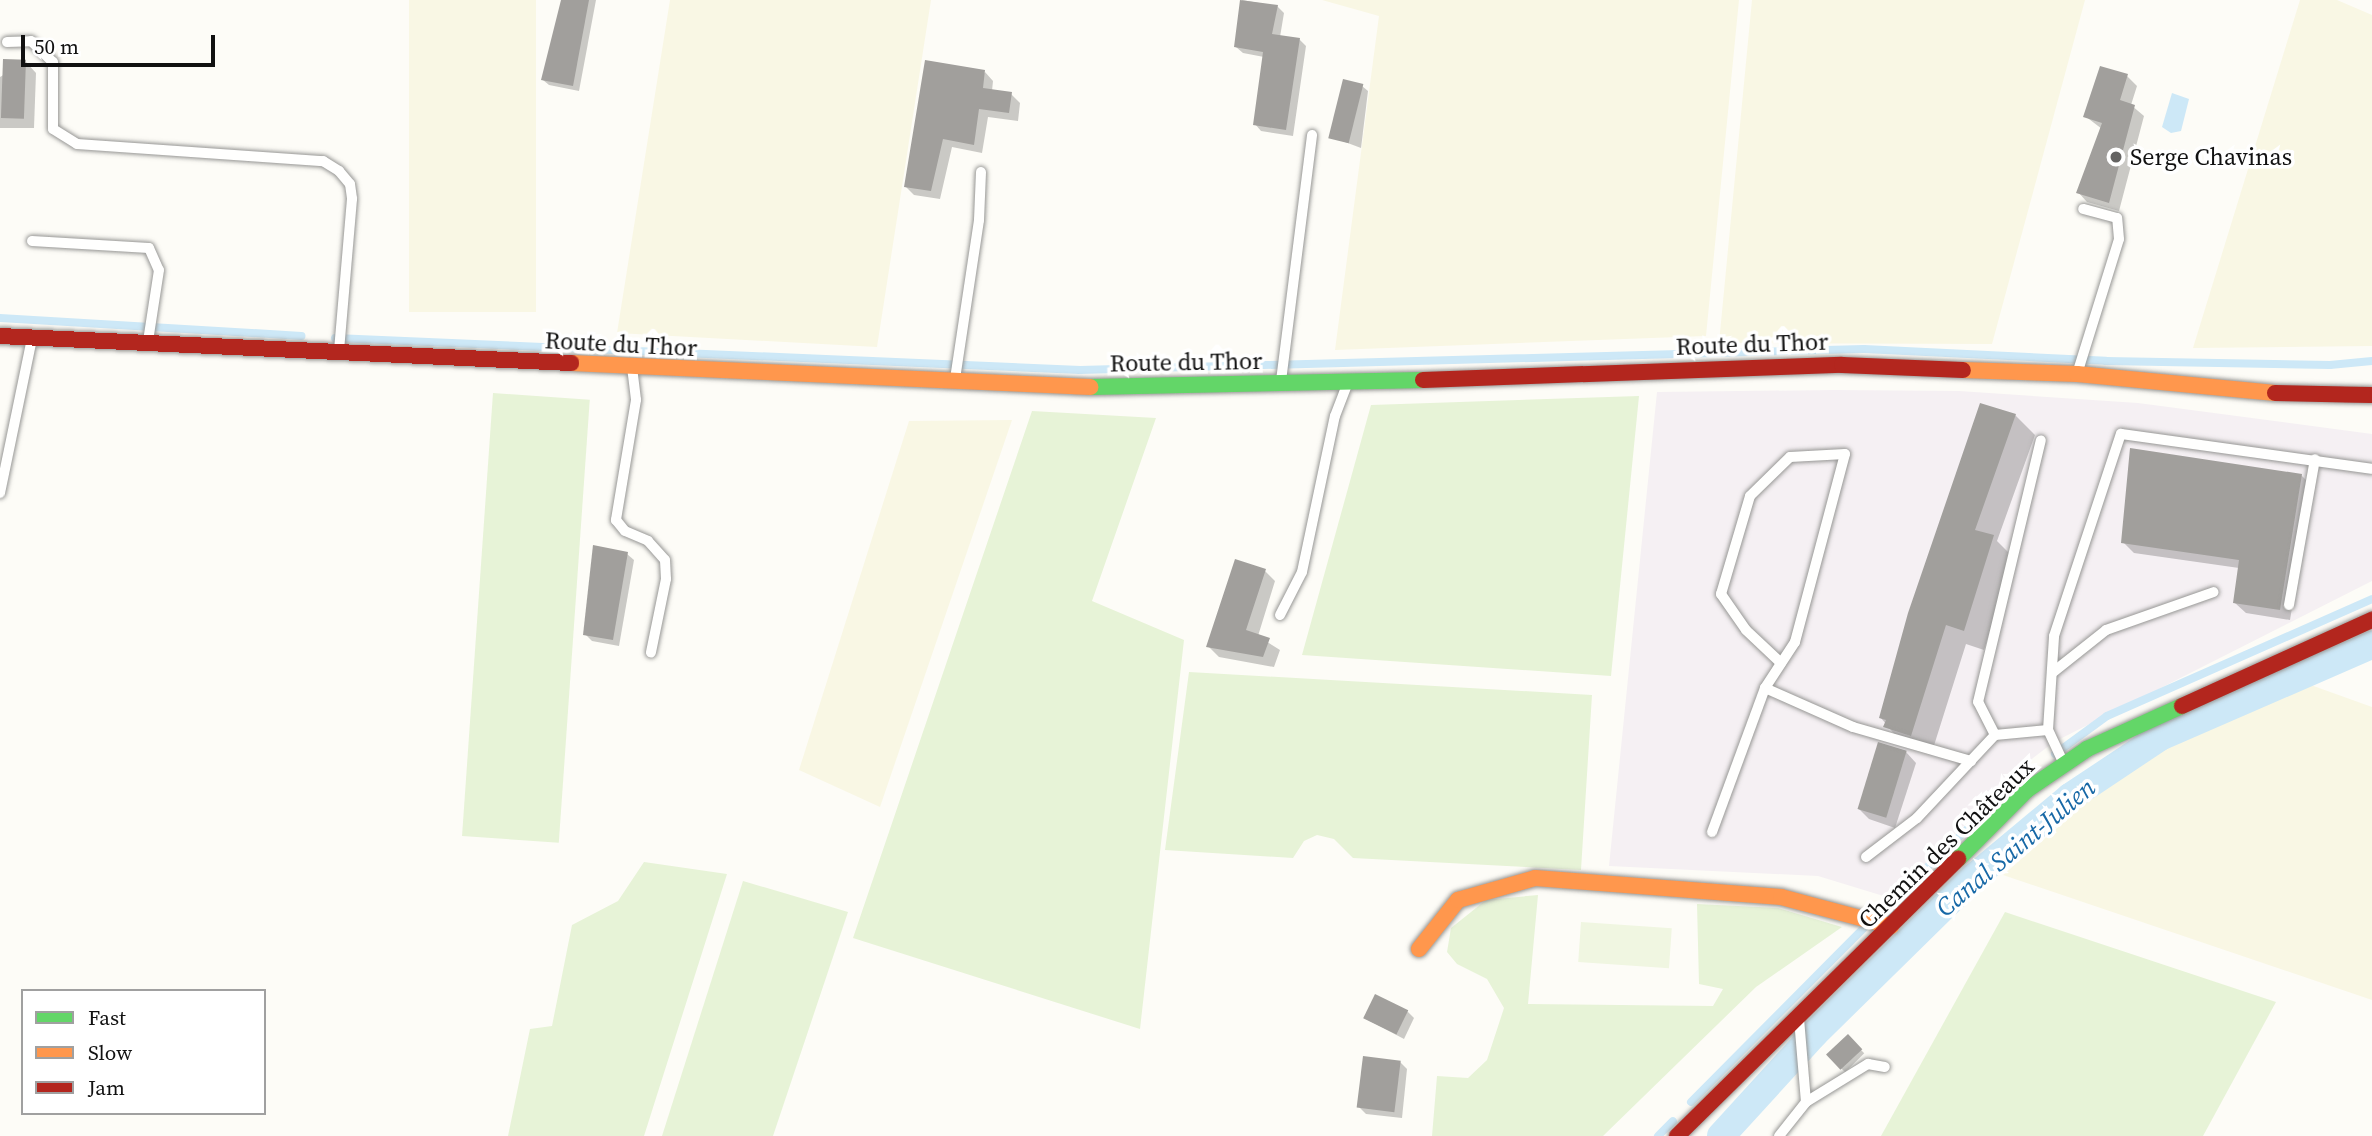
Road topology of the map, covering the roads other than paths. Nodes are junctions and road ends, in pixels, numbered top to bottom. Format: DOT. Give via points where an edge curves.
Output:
graph roads {
  1 [pos="7,42"];
  2 [pos="1312,135"];
  3 [pos="981,172"];
  4 [pos="2083,209"];
  5 [pos="32,241"];
  6 [pos="0,336"];
  7 [pos="32,338"];
  8 [pos="148,344"];
  9 [pos="339,353"];
  10 [pos="632,367"];
  11 [pos="2077,374"];
  12 [pos="955,382"];
  13 [pos="1348,383"];
  14 [pos="1281,384"];
  15 [pos="2372,395"];
  16 [pos="2041,440"];
  17 [pos="2315,459"];
  18 [pos="2372,469"];
  19 [pos="0,493"];
  20 [pos="2214,592"];
  21 [pos="2289,605"];
  22 [pos="1280,615"];
  23 [pos="2372,620"];
  24 [pos="651,652"];
  25 [pos="1781,663"];
  26 [pos="2052,673"];
  27 [pos="1765,688"];
  28 [pos="2048,730"];
  29 [pos="1995,735"];
  30 [pos="1970,761"];
  31 [pos="2065,765"];
  32 [pos="1712,832"];
  33 [pos="1866,857"];
  34 [pos="1891,926"];
  35 [pos="1419,949"];
  36 [pos="1799,1017"];
  37 [pos="1885,1068"];
  38 [pos="1807,1102"];
  39 [pos="1677,1136"];
  40 [pos="1779,1136"];
  1 -- 9 [label="lane" via="32,41 53,62 53,129 77,145 323,161 339,171 350,184 352,199"];
  2 -- 14 [label="lane"];
  3 -- 12 [label="lane" via="979,220"];
  4 -- 11 [label="lane" via="2117,218 2119,239"];
  5 -- 8 [label="lane" via="149,248 159,270"];
  6 -- 7 [label="street, Route du Thor"];
  7 -- 8 [label="street, Route du Thor"];
  7 -- 19 [label="lane"];
  8 -- 9 [label="street, Route du Thor"];
  9 -- 10 [label="street, Route du Thor"];
  10 -- 12 [label="street, Route du Thor"];
  10 -- 24 [label="lane" via="636,400 616,520 625,531 648,541 665,560 666,579"];
  11 -- 13 [label="street, Route du Thor" via="1842,365"];
  11 -- 15 [label="street, Route du Thor" via="2308,396"];
  12 -- 14 [label="street, Route du Thor" via="1072,387"];
  13 -- 14 [label="street, Route du Thor"];
  13 -- 22 [label="lane" via="1335,416 1302,572"];
  16 -- 29 [label="lane" via="1978,702"];
  17 -- 18 [label="lane"];
  17 -- 21 [label="lane"];
  17 -- 26 [label="lane" via="2121,434 2054,636"];
  20 -- 26 [label="lane" via="2106,630"];
  23 -- 31 [label="street, Chemin des Châteaux" via="2087,750"];
  25 -- 25 [label="lane" via="1746,630 1721,594 1750,496 1790,457 1845,454 1795,642"];
  25 -- 27 [label="lane"];
  26 -- 28 [label="lane"];
  27 -- 30 [label="lane" via="1853,727"];
  27 -- 32 [label="lane"];
  28 -- 29 [label="lane"];
  28 -- 31 [label="lane"];
  29 -- 30 [label="lane"];
  30 -- 33 [label="lane" via="1917,818"];
  31 -- 34 [label="street, Chemin des Châteaux" via="2027,790"];
  34 -- 35 [label="street" via="1781,898 1535,878 1458,900"];
  34 -- 36 [label="street, Chemin des Châteaux"];
  36 -- 38 [label="lane"];
  36 -- 39 [label="street, Chemin des Châteaux"];
  37 -- 38 [label="lane" via="1868,1064"];
  38 -- 40 [label="lane"];
}
